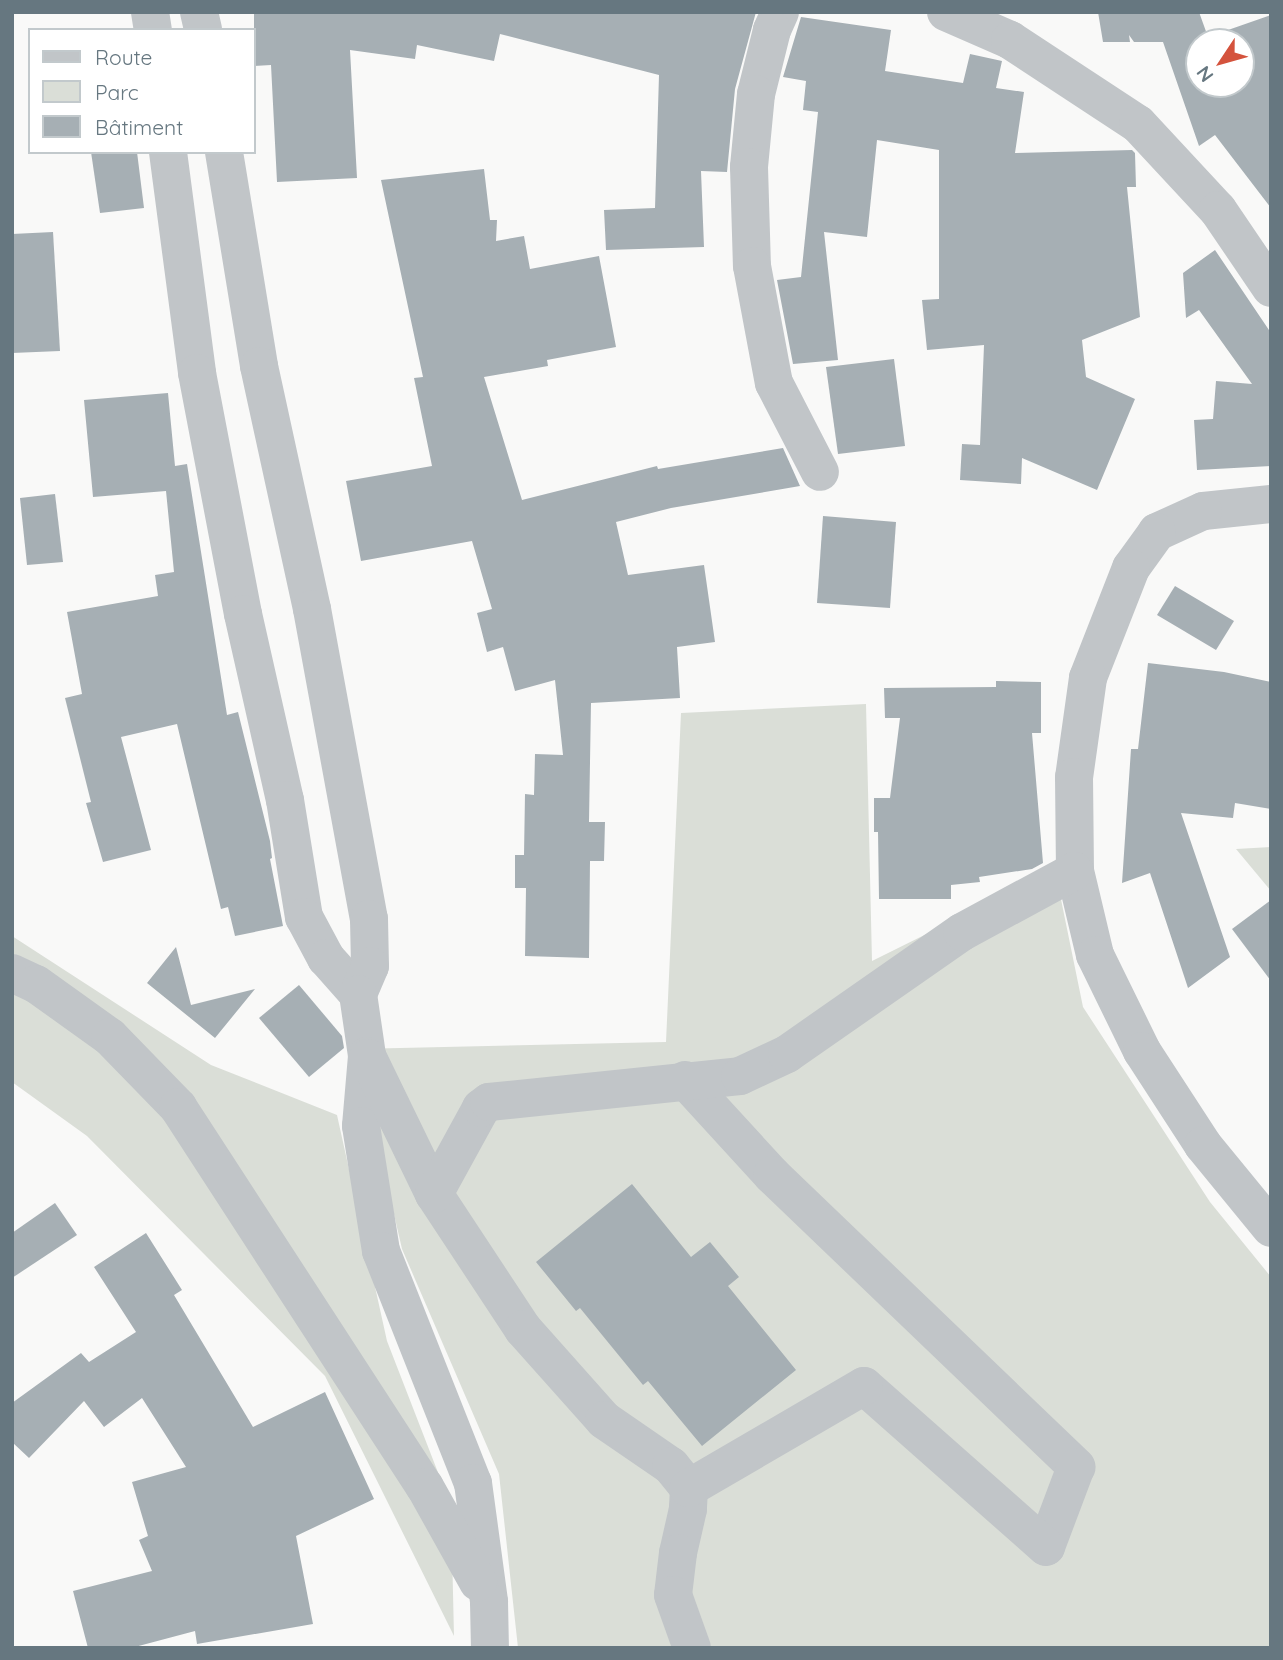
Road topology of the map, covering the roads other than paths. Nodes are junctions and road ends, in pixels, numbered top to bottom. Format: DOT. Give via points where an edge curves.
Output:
graph roads {
  1 [pos="780,12"];
  2 [pos="946,12"];
  3 [pos="168,154"];
  4 [pos="224,154"];
  5 [pos="1271,288"];
  6 [pos="820,472"];
  7 [pos="1271,504"];
  8 [pos="1075,871"];
  9 [pos="12,973"];
  10 [pos="358,994"];
  11 [pos="368,1056"];
  12 [pos="685,1080"];
  13 [pos="434,1194"];
  14 [pos="1271,1228"];
  15 [pos="689,1488"];
  16 [pos="489,1602"];
  17 [pos="490,1648"];
  18 [pos="692,1648"];
  1 -- 6 [label="street" via="756,94 749,167 752,266 774,383"];
  2 -- 5 [label="street" via="1010,40 1138,124 1218,210"];
  3 -- 10 [label="street" via="197,373 243,614 285,800 304,916 326,958"];
  4 -- 10 [label="street" via="259,366 312,609 369,919 370,966"];
  7 -- 8 [label="street" via="1203,511 1157,532 1131,568 1088,678 1074,777"];
  8 -- 12 [label="street" via="962,932 788,1054 740,1076"];
  8 -- 14 [label="street" via="1094,955 1142,1051 1203,1145"];
  9 -- 16 [label="street" via="36,984 110,1037 178,1107 425,1487"];
  10 -- 11 [label="street"];
  11 -- 13 [label="street"];
  11 -- 16 [label="street" via="361,1126 381,1251 473,1483"];
  12 -- 13 [label="street" via="489,1102 481,1108"];
  12 -- 15 [label="street" via="772,1175 1076,1467 1046,1547 864,1386"];
  13 -- 15 [label="street" via="523,1329 604,1420 671,1466"];
  15 -- 18 [label="street" via="673,1595"];
  16 -- 17 [label="street"];
}
